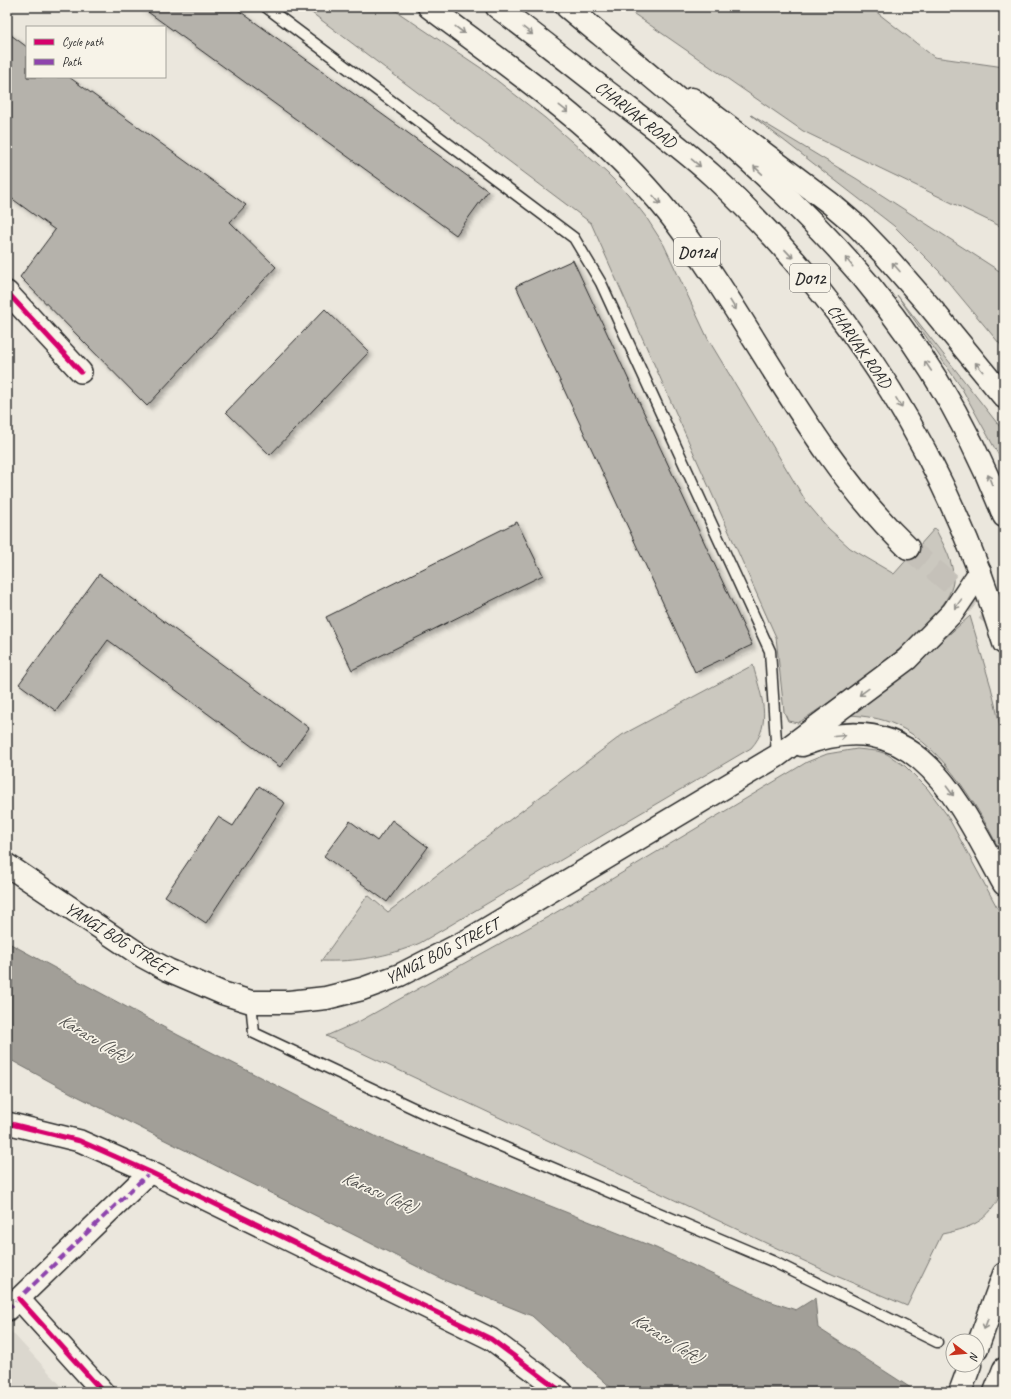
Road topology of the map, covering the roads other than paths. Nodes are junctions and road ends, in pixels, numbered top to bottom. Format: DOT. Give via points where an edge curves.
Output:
graph roads {
  1 [pos="266,7"];
  2 [pos="429,7"];
  3 [pos="497,7"];
  4 [pos="567,7"];
  5 [pos="570,7"];
  6 [pos="7,292"];
  7 [pos="81,372"];
  8 [pos="1004,397"];
  9 [pos="1004,516"];
  10 [pos="908,548"];
  11 [pos="980,572"];
  12 [pos="1004,643"];
  13 [pos="777,756"];
  14 [pos="7,865"];
  15 [pos="1004,884"];
  16 [pos="251,1002"];
  17 [pos="7,1123"];
  18 [pos="150,1172"];
  19 [pos="1004,1274"];
  20 [pos="13,1305"];
  21 [pos="982,1333"];
  22 [pos="937,1342"];
  23 [pos="1004,1369"];
  24 [pos="967,1373"];
  25 [pos="961,1389"];
  26 [pos="103,1392"];
  27 [pos="562,1392"];
  28 [pos="995,1392"];
  1 -- 13 [label="lane" via="574,238 601,283 770,651"];
  2 -- 10 [label="main road, D012d, one-way" via="575,118 616,154 651,193 676,223 728,298 811,431 838,469 872,512"];
  3 -- 11 [label="main road, CHARVAK ROAD / D012, one-way" via="662,133 713,176 805,272 848,326 911,422 941,482"];
  9 -- 4 [label="main road, D012, one-way" via="987,474 949,399 907,336 838,249 792,201 741,154"];
  8 -- 5 [label="main road, one-way" via="926,303 857,226"];
  6 -- 7 [label="street"];
  11 -- 12 [label="main road, CHARVAK ROAD / D012"];
  11 -- 13 [label="main road, one-way" via="953,612 895,670"];
  13 -- 15 [label="main road, one-way" via="831,736 872,736 898,743 921,760 952,793"];
  13 -- 16 [label="main road, YANGI BOG STREET" via="470,939 400,975 362,989 326,998 289,1002"];
  14 -- 16 [label="main road, YANGI BOG STREET" via="161,966 207,988"];
  16 -- 22 [label="lane" via="254,1033 428,1115 772,1261"];
  17 -- 18 [label="street" via="80,1141"];
  18 -- 20 [label="street"];
  18 -- 27 [label="street" via="492,1339"];
  19 -- 21 [label="main road, one-way"];
  20 -- 26 [label="street"];
  23 -- 28 [label="main road"];
  24 -- 25 [label="main road"];
}
